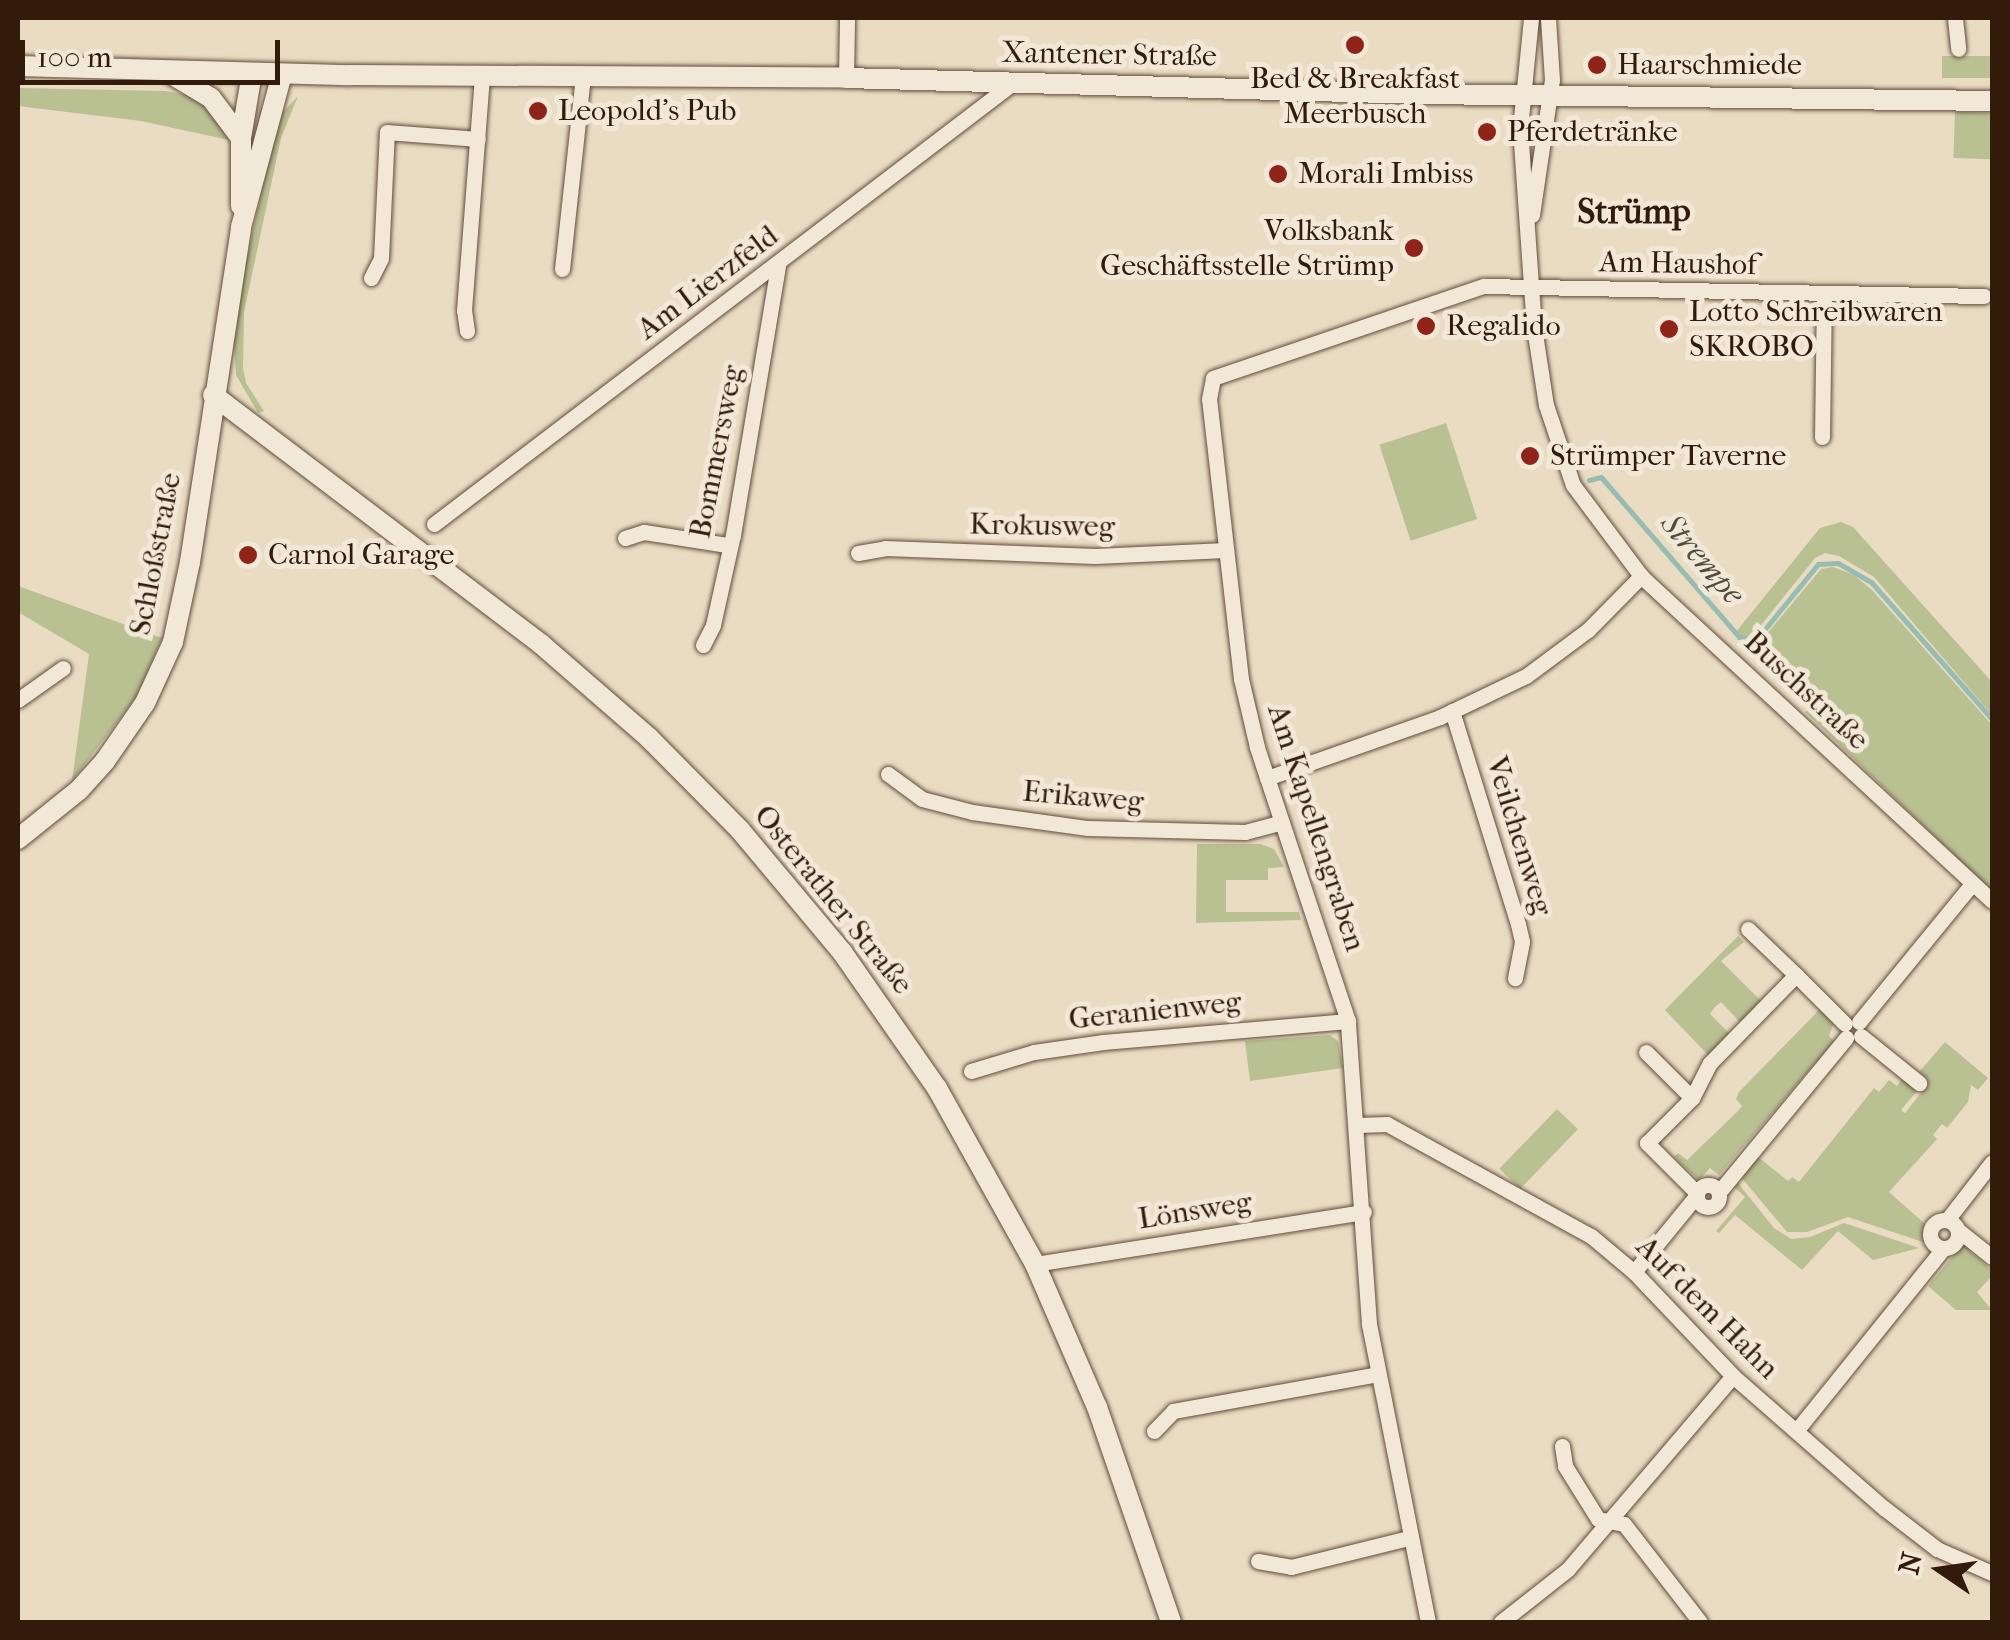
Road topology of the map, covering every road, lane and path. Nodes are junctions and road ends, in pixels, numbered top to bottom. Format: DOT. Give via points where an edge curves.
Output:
graph roads {
  1 [pos="847,18"];
  2 [pos="1531,18"];
  3 [pos="1548,18"];
  4 [pos="1956,18"];
  5 [pos="1958,49"];
  6 [pos="18,66"];
  7 [pos="166,72"];
  8 [pos="252,74"];
  9 [pos="282,74"];
  10 [pos="583,76"];
  11 [pos="482,77"];
  12 [pos="846,78"];
  13 [pos="1013,83"];
  14 [pos="1522,96"];
  15 [pos="1549,96"];
  16 [pos="1992,101"];
  17 [pos="241,138"];
  18 [pos="478,139"];
  19 [pos="1530,224"];
  20 [pos="241,227"];
  21 [pos="778,266"];
  22 [pos="562,269"];
  23 [pos="371,278"];
  24 [pos="1532,287"];
  25 [pos="1824,294"];
  26 [pos="1984,296"];
  27 [pos="467,331"];
  28 [pos="213,395"];
  29 [pos="1822,437"];
  30 [pos="434,524"];
  31 [pos="625,538"];
  32 [pos="728,545"];
  33 [pos="1226,550"];
  34 [pos="858,553"];
  35 [pos="1641,576"];
  36 [pos="703,645"];
  37 [pos="63,668"];
  38 [pos="18,700"];
  39 [pos="1452,711"];
  40 [pos="888,774"];
  41 [pos="1267,778"];
  42 [pos="1282,822"];
  43 [pos="18,839"];
  44 [pos="1972,884"];
  45 [pos="1992,901"];
  46 [pos="1748,929"];
  47 [pos="1796,975"];
  48 [pos="1515,978"];
  49 [pos="1348,1021"];
  50 [pos="1853,1030"];
  51 [pos="1646,1052"];
  52 [pos="970,1070"];
  53 [pos="1919,1084"];
  54 [pos="1692,1098"];
  55 [pos="1358,1125"];
  56 [pos="1992,1162"];
  57 [pos="1697,1194"];
  58 [pos="1364,1212"];
  59 [pos="1952,1225"];
  60 [pos="1943,1249"];
  61 [pos="1992,1257"];
  62 [pos="1035,1264"];
  63 [pos="1634,1272"];
  64 [pos="1378,1374"];
  65 [pos="1733,1376"];
  66 [pos="1154,1431"];
  67 [pos="1796,1431"];
  68 [pos="1562,1446"];
  69 [pos="1610,1521"];
  70 [pos="1408,1538"];
  71 [pos="1258,1561"];
  72 [pos="1992,1573"];
  73 [pos="1171,1622"];
  74 [pos="1428,1622"];
  75 [pos="1501,1622"];
  76 [pos="1700,1622"];
  1 -- 12 [label="street"];
  2 -- 14 [label="street, Buschstraße"];
  3 -- 15 [label="street, Buschstraße"];
  4 -- 5 [label="street"];
  6 -- 7 [label="main road, Xantener Straße"];
  7 -- 8 [label="main road, Xantener Straße"];
  7 -- 17 [label="main road" via="211,98"];
  8 -- 9 [label="main road, Xantener Straße"];
  8 -- 17 [label="main road, Schloßstraße"];
  9 -- 11 [label="main road, Xantener Straße"];
  9 -- 20 [label="main road, Schloßstraße"];
  10 -- 11 [label="main road, Xantener Straße"];
  10 -- 12 [label="main road, Xantener Straße"];
  10 -- 22 [label="street"];
  11 -- 18 [label="street"];
  12 -- 13 [label="main road, Xantener Straße"];
  13 -- 14 [label="main road, Xantener Straße"];
  13 -- 21 [label="street, Am Lierzfeld"];
  14 -- 15 [label="main road, Xantener Straße"];
  14 -- 19 [label="street, Buschstraße"];
  15 -- 16 [label="main road, Xantener Straße"];
  15 -- 19 [label="street, Buschstraße"];
  17 -- 20 [label="main road, Schloßstraße"];
  18 -- 23 [label="street" via="387,132 381,258"];
  18 -- 27 [label="street"];
  19 -- 24 [label="street, Buschstraße"];
  20 -- 28 [label="main road, Schloßstraße"];
  21 -- 30 [label="street, Am Lierzfeld"];
  21 -- 32 [label="street, Bommersweg"];
  24 -- 25 [label="street, Am Haushof"];
  24 -- 33 [label="street, Am Kapellengraben" via="1484,286 1214,378 1210,399"];
  24 -- 35 [label="street, Buschstraße" via="1538,372 1566,469"];
  25 -- 26 [label="street, Am Haushof"];
  25 -- 29 [label="street"];
  28 -- 43 [label="main road, Schloßstraße" via="181,614 159,675 106,761"];
  28 -- 62 [label="main road, Osterather Straße" via="541,644 740,830 878,1000 937,1088"];
  31 -- 32 [label="street" via="644,532"];
  32 -- 36 [label="street, Bommersweg"];
  33 -- 34 [label="street, Krokusweg"];
  33 -- 41 [label="street, Am Kapellengraben" via="1240,679"];
  35 -- 39 [label="street" via="1588,630 1526,676"];
  35 -- 44 [label="street, Buschstraße"];
  37 -- 38 [label="street"];
  39 -- 41 [label="street"];
  39 -- 48 [label="street, Veilchenweg" via="1518,924"];
  40 -- 42 [label="street, Erikaweg" via="922,799 1088,828 1245,832"];
  41 -- 42 [label="street, Am Kapellengraben"];
  42 -- 49 [label="street, Am Kapellengraben"];
  44 -- 45 [label="street, Buschstraße"];
  44 -- 50 [label="street"];
  46 -- 47 [label="street"];
  47 -- 50 [label="street"];
  47 -- 54 [label="street" via="1710,1063"];
  49 -- 52 [label="street, Geranienweg" via="1103,1042"];
  49 -- 55 [label="street, Am Kapellengraben"];
  50 -- 53 [label="street"];
  50 -- 57 [label="street" via="1719,1192 1706,1184"];
  51 -- 54 [label="street"];
  54 -- 57 [label="street" via="1646,1143"];
  55 -- 58 [label="street, Am Kapellengraben"];
  55 -- 63 [label="street, Auf dem Hahn" via="1387,1124 1407,1134 1591,1236"];
  56 -- 59 [label="street"];
  57 -- 63 [label="street"];
  58 -- 62 [label="street, Lönsweg"];
  58 -- 64 [label="street, Am Kapellengraben"];
  59 -- 60 [label="street" via="1957,1241"];
  59 -- 60 [label="street" via="1935,1223 1930,1234"];
  59 -- 61 [label="street"];
  60 -- 67 [label="street"];
  62 -- 73 [label="main road, Osterather Straße" via="1097,1407"];
  63 -- 65 [label="street, Auf dem Hahn"];
  64 -- 66 [label="street" via="1174,1411"];
  64 -- 70 [label="street, Am Kapellengraben"];
  65 -- 67 [label="street, Auf dem Hahn"];
  65 -- 69 [label="street"];
  67 -- 72 [label="street, Auf dem Hahn" via="1914,1534"];
  68 -- 69 [label="street" via="1564,1466 1598,1519"];
  69 -- 75 [label="street" via="1568,1570"];
  69 -- 76 [label="street" via="1624,1524"];
  70 -- 71 [label="street" via="1290,1567"];
  70 -- 74 [label="street, Am Kapellengraben"];
}
